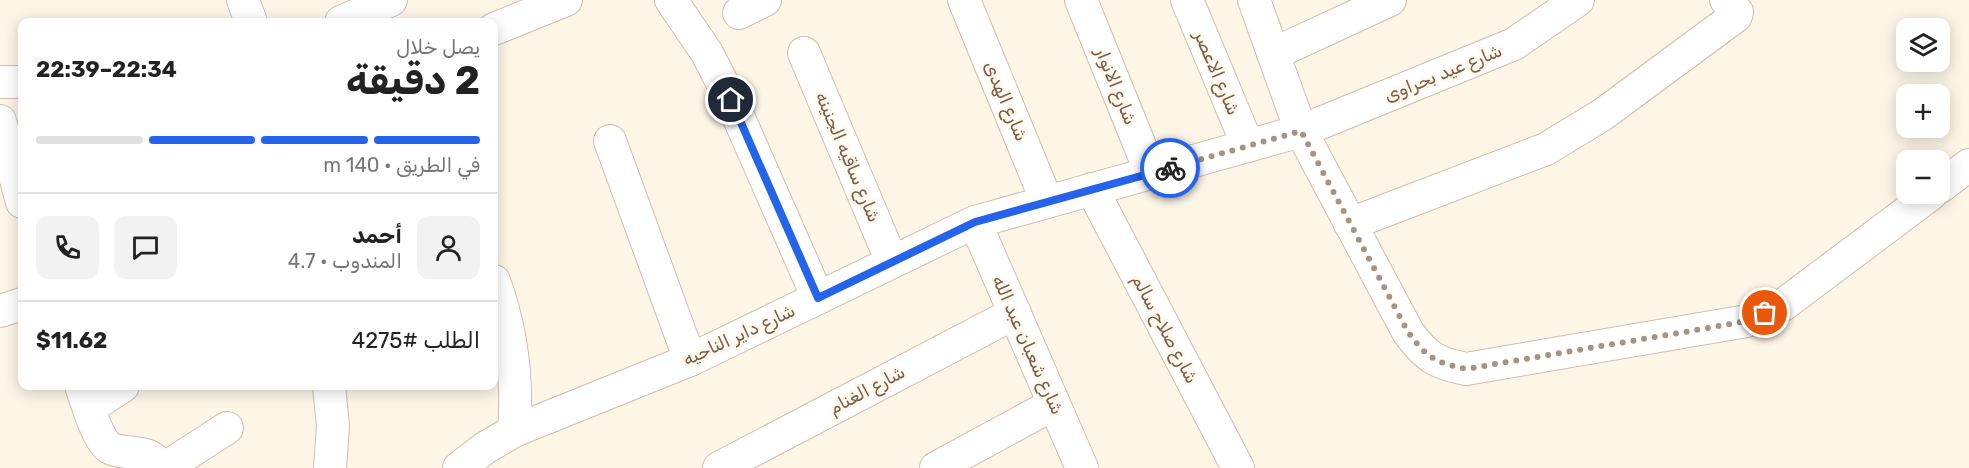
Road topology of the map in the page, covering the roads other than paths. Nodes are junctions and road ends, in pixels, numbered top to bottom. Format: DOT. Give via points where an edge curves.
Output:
graph roads {
  1 [pos="243,0"];
  2 [pos="391,0"];
  3 [pos="566,0"];
  4 [pos="671,0"];
  5 [pos="964,0"];
  6 [pos="1081,0"];
  7 [pos="1186,0"];
  8 [pos="1254,0"];
  9 [pos="1390,0"];
  10 [pos="1578,0"];
  11 [pos="1726,0"];
  12 [pos="250,18"];
  13 [pos="350,18"];
  14 [pos="498,27"];
  15 [pos="804,53"];
  16 [pos="1273,54"];
  17 [pos="0,82"];
  18 [pos="18,82"];
  19 [pos="0,121"];
  20 [pos="1301,131"];
  21 [pos="610,141"];
  22 [pos="1248,146"];
  23 [pos="1969,165"];
  24 [pos="1151,173"];
  25 [pos="1950,179"];
  26 [pos="18,187"];
  27 [pos="1092,189"];
  28 [pos="1047,202"];
  29 [pos="1917,204"];
  30 [pos="975,222"];
  31 [pos="1350,225"];
  32 [pos="892,262"];
  33 [pos="498,291"];
  34 [pos="818,298"];
  35 [pos="18,305"];
  36 [pos="0,311"];
  37 [pos="1015,313"];
  38 [pos="690,360"];
  39 [pos="109,390"];
  40 [pos="328,390"];
  41 [pos="85,397"];
  42 [pos="1054,404"];
  43 [pos="227,428"];
  44 [pos="514,431"];
  45 [pos="158,468"];
  46 [pos="165,468"];
  47 [pos="330,468"];
  48 [pos="459,468"];
  49 [pos="719,468"];
  50 [pos="936,468"];
  51 [pos="1082,468"];
  52 [pos="1238,468"];
  1 -- 12 [label="street"];
  2 -- 13 [label="street"];
  3 -- 14 [label="street"];
  4 -- 34 [label="street" via="707,53 731,100"];
  5 -- 28 [label="street, شارع الهدى"];
  6 -- 24 [label="street, شارع الانوار"];
  7 -- 22 [label="street, شارع الاعصر"];
  8 -- 16 [label="street"];
  9 -- 16 [label="street"];
  10 -- 20 [label="street, شارع عيد بحراوى" via="1514,44"];
  11 -- 31 [label="street" via="1736,16 1575,134 1516,163"];
  15 -- 32 [label="street, شارع ساقيه الجنينه"];
  16 -- 20 [label="street"];
  17 -- 18 [label="street"];
  19 -- 26 [label="street"];
  20 -- 22 [label="street, شارع داير الناحيه"];
  20 -- 31 [label="street"];
  21 -- 38 [label="street"];
  22 -- 24 [label="street, شارع داير الناحيه"];
  23 -- 25 [label="street"];
  24 -- 27 [label="street, شارع داير الناحيه"];
  27 -- 28 [label="street, شارع داير الناحيه"];
  27 -- 52 [label="street, شارع صلاح سالم"];
  28 -- 30 [label="street, شارع داير الناحيه"];
  29 -- 31 [label="street" via="1783,305 1747,321 1466,369 1442,364 1422,352"];
  30 -- 32 [label="street, شارع داير الناحيه"];
  30 -- 37 [label="street, شارع شعبان عبد الله"];
  32 -- 34 [label="street, شارع داير الناحيه"];
  33 -- 44 [label="street" via="514,351"];
  34 -- 38 [label="street, شارع داير الناحيه"];
  35 -- 36 [label="street"];
  37 -- 42 [label="street, شارع شعبان عبد الله"];
  37 -- 49 [label="street, شارع الغنام"];
  38 -- 44 [label="street, شارع داير الناحيه"];
  39 -- 41 [label="street"];
  40 -- 47 [label="street" via="333,426"];
  41 -- 45 [label="street" via="109,448 152,456"];
  42 -- 50 [label="street"];
  42 -- 51 [label="street, شارع شعبان عبد الله"];
  43 -- 46 [label="street"];
  44 -- 48 [label="street, شارع داير الناحيه"];
}
